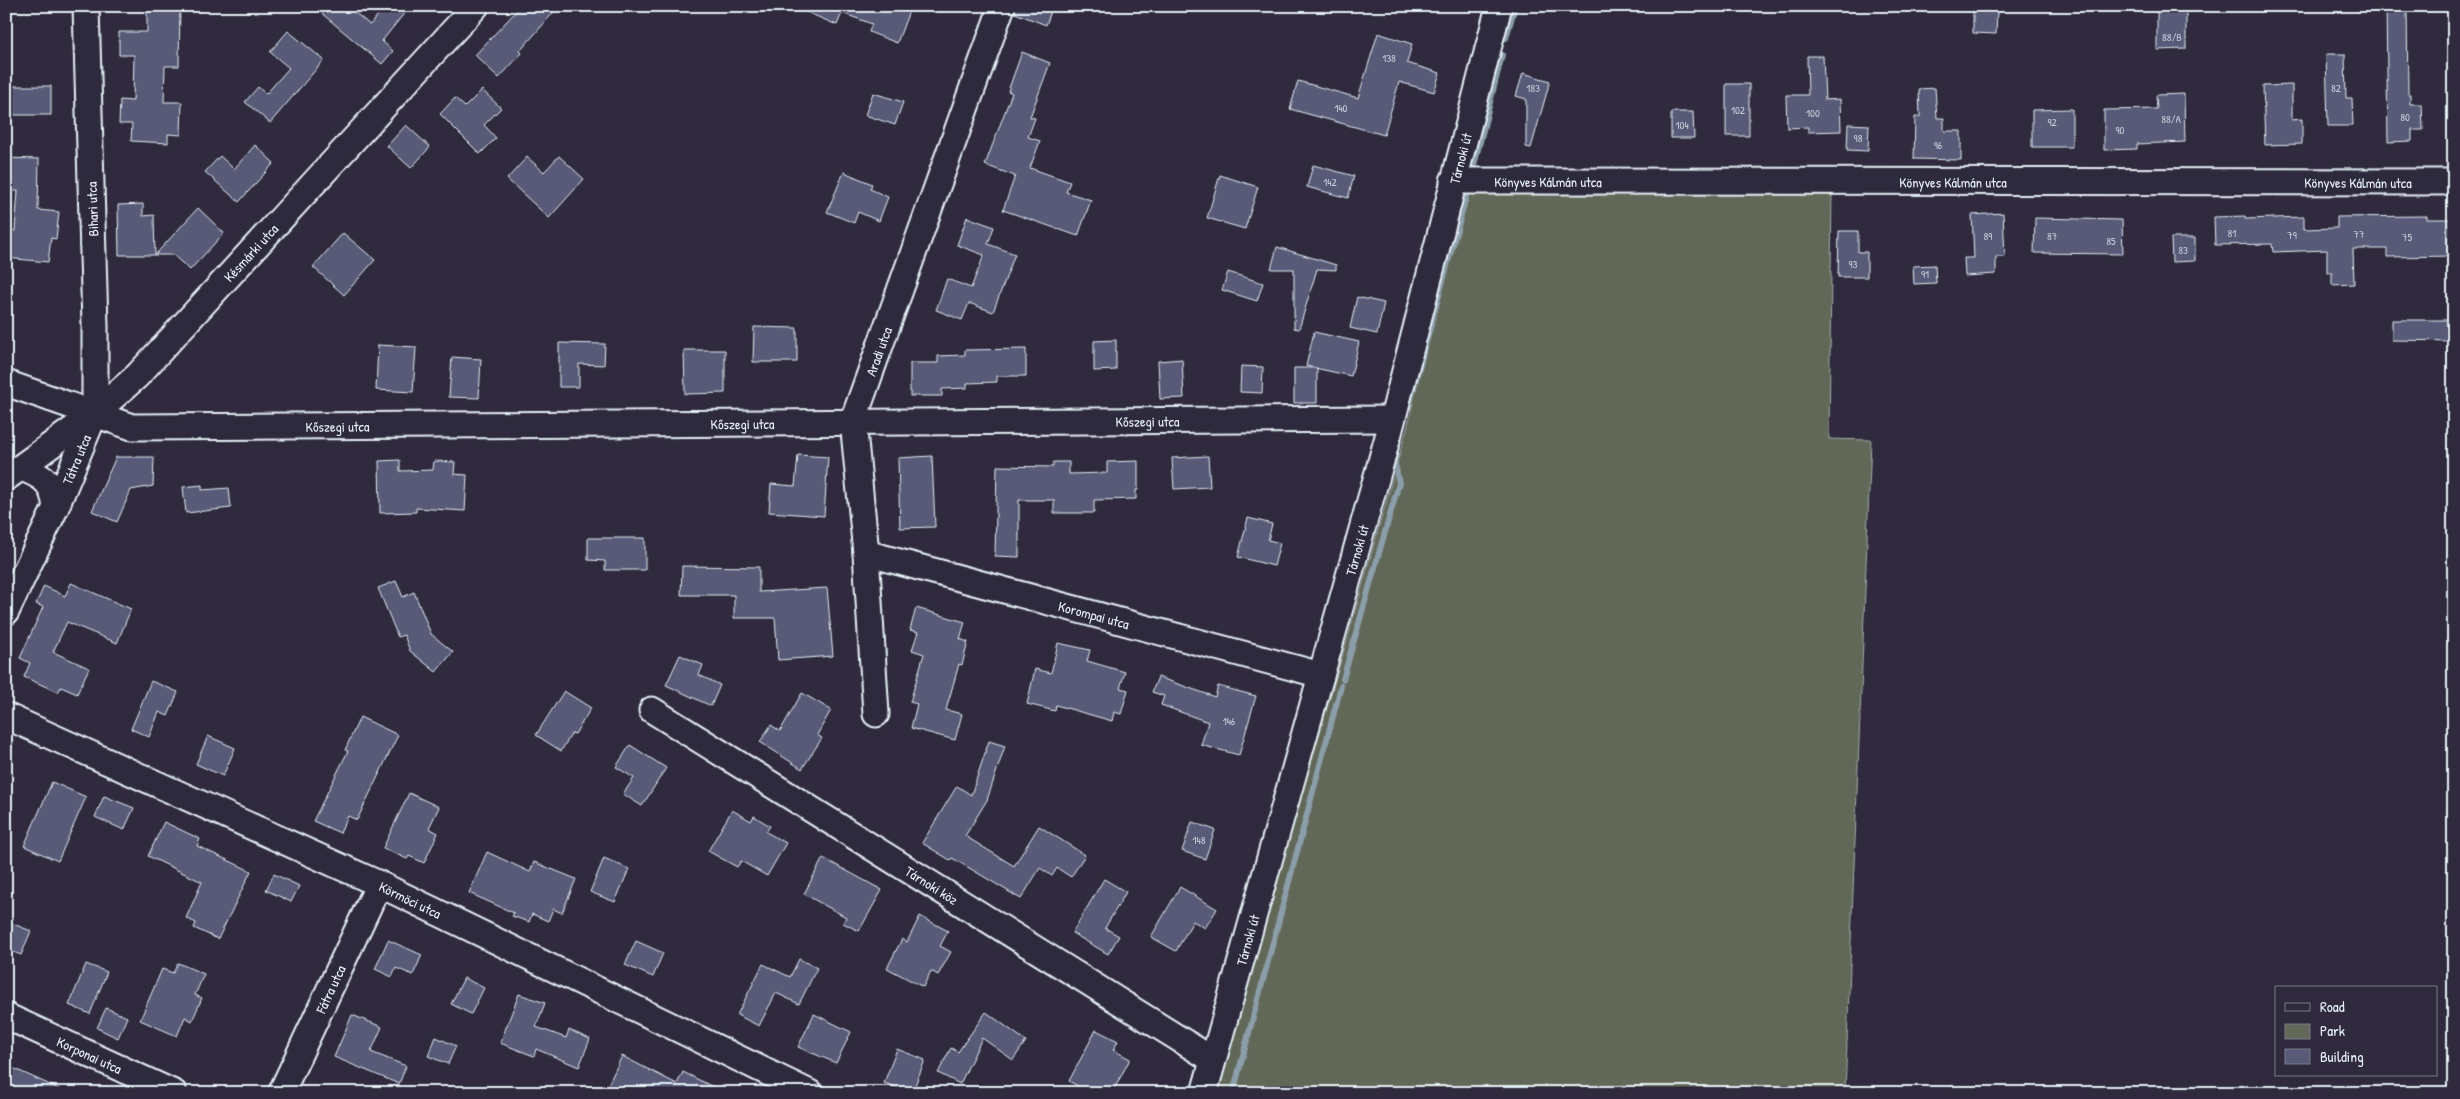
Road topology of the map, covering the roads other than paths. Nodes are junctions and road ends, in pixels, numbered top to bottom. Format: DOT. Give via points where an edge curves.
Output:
graph roads {
  1 [pos="86,6"];
  2 [pos="476,6"];
  3 [pos="1002,6"];
  4 [pos="1499,6"];
  5 [pos="1453,181"];
  6 [pos="2454,182"];
  7 [pos="6,383"];
  8 [pos="95,413"];
  9 [pos="1392,419"];
  10 [pos="853,422"];
  11 [pos="14,473"];
  12 [pos="56,507"];
  13 [pos="866,553"];
  14 [pos="6,612"];
  15 [pos="1321,675"];
  16 [pos="652,710"];
  17 [pos="876,714"];
  18 [pos="6,716"];
  19 [pos="379,884"];
  20 [pos="6,1016"];
  21 [pos="1213,1060"];
  22 [pos="174,1093"];
  23 [pos="281,1093"];
  24 [pos="810,1093"];
  25 [pos="1204,1093"];
  1 -- 8 [label="street, Bihari utca"];
  2 -- 8 [label="street, Késmárki utca" via="137,376"];
  3 -- 10 [label="street, Aradi utca"];
  4 -- 5 [label="street, Tárnoki út"];
  5 -- 6 [label="street, Könyves Kálmán utca"];
  5 -- 9 [label="street, Tárnoki út"];
  7 -- 8 [label="street, Kőszegi utca"];
  8 -- 10 [label="street, Kőszegi utca" via="132,427"];
  8 -- 11 [label="street, Késmárki utca"];
  8 -- 12 [label="street, Tátra utca"];
  9 -- 10 [label="street, Kőszegi utca"];
  9 -- 15 [label="street, Tárnoki út"];
  10 -- 13 [label="street, Aradi utca"];
  11 -- 12 [label="street, Tátra utca" via="39,475 53,489"];
  12 -- 14 [label="street, Tátra utca"];
  13 -- 15 [label="street, Korompai utca"];
  13 -- 17 [label="street, Aradi utca"];
  15 -- 21 [label="street, Tárnoki út"];
  16 -- 21 [label="street, Tárnoki köz"];
  18 -- 19 [label="street, Körmöci utca"];
  19 -- 23 [label="street, Fátra utca"];
  19 -- 24 [label="street, Körmöci utca"];
  20 -- 22 [label="street, Korponai utca"];
  21 -- 25 [label="street, Tárnoki út"];
}
